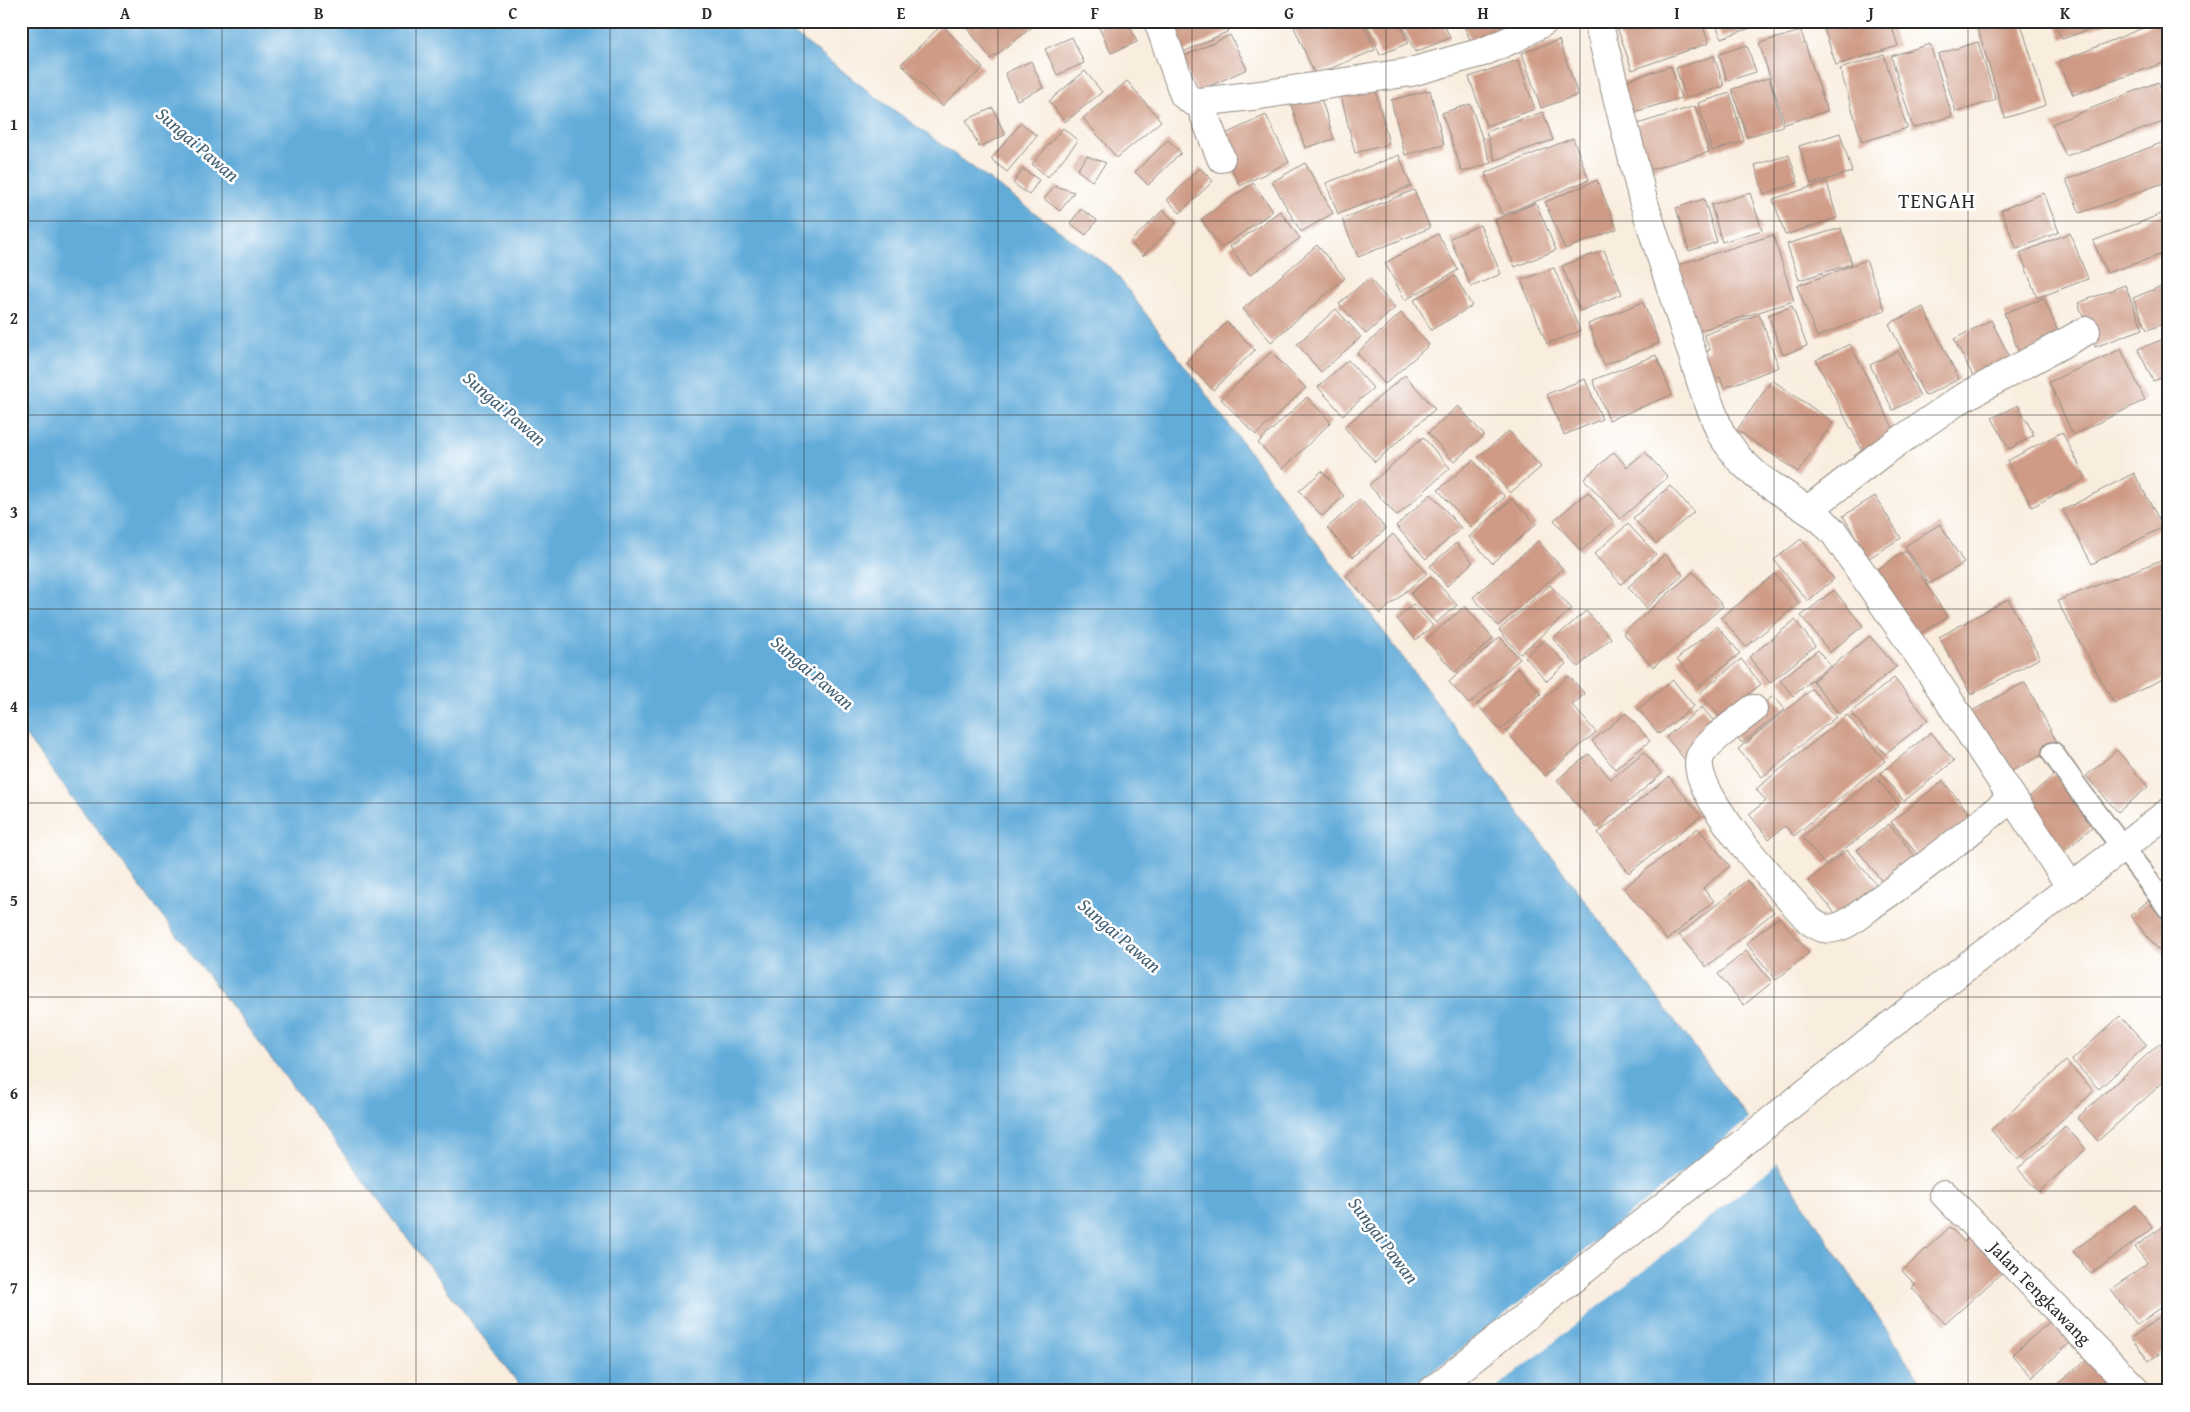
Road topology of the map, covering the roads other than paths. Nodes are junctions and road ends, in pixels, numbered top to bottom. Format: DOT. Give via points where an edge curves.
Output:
graph roads {
  1 [pos="1158,21"];
  2 [pos="1545,21"];
  3 [pos="1598,21"];
  4 [pos="1200,102"];
  5 [pos="1221,158"];
  6 [pos="2086,331"];
  7 [pos="1808,510"];
  8 [pos="1753,709"];
  9 [pos="2053,753"];
  10 [pos="2012,798"];
  11 [pos="2169,812"];
  12 [pos="2124,847"];
  13 [pos="2070,886"];
  14 [pos="2169,909"];
  15 [pos="1944,1194"];
  16 [pos="1432,1391"];
  17 [pos="2137,1391"];
  1 -- 4 [label="street" via="1184,95"];
  2 -- 4 [label="street" via="1484,52 1411,72"];
  3 -- 7 [label="street" via="1643,200 1703,388 1721,434 1739,459 1758,476"];
  4 -- 5 [label="street"];
  6 -- 7 [label="street" via="1959,400 1897,442"];
  7 -- 10 [label="street" via="1835,534"];
  8 -- 10 [label="street" via="1705,748 1700,757 1701,776 1741,843 1810,921 1820,928 1841,927 1901,885"];
  9 -- 12 [label="lane"];
  10 -- 13 [label="street"];
  11 -- 12 [label="street"];
  12 -- 13 [label="street"];
  12 -- 14 [label="lane"];
  13 -- 16 [label="street"];
  15 -- 17 [label="street, Jalan Tengkawang"];
}
